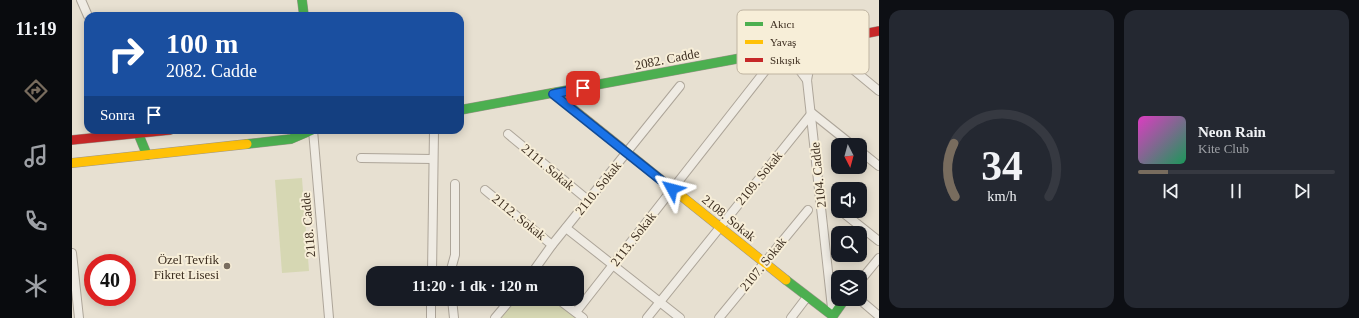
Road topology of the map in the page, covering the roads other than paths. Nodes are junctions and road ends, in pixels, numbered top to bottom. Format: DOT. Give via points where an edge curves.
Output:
graph roads {
  1 [pos="81,0"];
  2 [pos="302,0"];
  3 [pos="86,12"];
  4 [pos="304,12"];
  5 [pos="879,31"];
  6 [pos="869,33"];
  7 [pos="737,58"];
  8 [pos="763,74"];
  9 [pos="803,74"];
  10 [pos="808,74"];
  11 [pos="858,74"];
  12 [pos="807,80"];
  13 [pos="680,86"];
  14 [pos="879,91"];
  15 [pos="553,94"];
  16 [pos="464,109"];
  17 [pos="812,113"];
  18 [pos="121,134"];
  19 [pos="138,134"];
  20 [pos="303,134"];
  21 [pos="313,134"];
  22 [pos="434,134"];
  23 [pos="508,134"];
  24 [pos="843,138"];
  25 [pos="72,140"];
  26 [pos="627,153"];
  27 [pos="147,155"];
  28 [pos="867,157"];
  29 [pos="361,158"];
  30 [pos="433,159"];
  31 [pos="72,163"];
  32 [pos="879,166"];
  33 [pos="455,184"];
  34 [pos="672,189"];
  35 [pos="485,190"];
  36 [pos="588,200"];
  37 [pos="808,210"];
  38 [pos="850,218"];
  39 [pos="720,227"];
  40 [pos="566,228"];
  41 [pos="879,241"];
  42 [pos="552,245"];
  43 [pos="72,253"];
  44 [pos="879,258"];
  45 [pos="764,262"];
  46 [pos="613,264"];
  47 [pos="432,266"];
  48 [pos="452,266"];
  49 [pos="537,266"];
  50 [pos="867,273"];
  51 [pos="807,297"];
  52 [pos="660,302"];
  53 [pos="431,306"];
  54 [pos="453,306"];
  55 [pos="505,306"];
  56 [pos="568,306"];
  57 [pos="840,306"];
  58 [pos="867,306"];
  59 [pos="576,312"];
  60 [pos="879,316"];
  61 [pos="833,317"];
  62 [pos="79,318"];
  63 [pos="329,318"];
  64 [pos="431,318"];
  65 [pos="454,318"];
  66 [pos="495,318"];
  67 [pos="583,318"];
  68 [pos="647,318"];
  69 [pos="680,318"];
  70 [pos="719,318"];
  71 [pos="791,318"];
  1 -- 3 [label="street"];
  2 -- 4 [label="street"];
  5 -- 6 [label="street, 2082. Cadde"];
  7 -- 15 [label="street, 2082. Cadde"];
  8 -- 34 [label="street, 2113. Sokak" via="730,119"];
  9 -- 12 [label="street, 2104. Cadde"];
  10 -- 12 [label="street, 2104. Cadde"];
  11 -- 14 [label="street"];
  12 -- 17 [label="street, 2104. Cadde"];
  13 -- 26 [label="street, 2110. Sokak"];
  15 -- 16 [label="street, 2082. Cadde"];
  15 -- 26 [label="street, 2108. Sokak"];
  17 -- 24 [label="street"];
  17 -- 39 [label="street, 2109. Sokak"];
  17 -- 61 [label="street, 2104. Cadde"];
  18 -- 25 [label="street"];
  19 -- 27 [label="street"];
  20 -- 27 [label="street" via="291,139"];
  21 -- 63 [label="street, 2118. Cadde"];
  22 -- 30 [label="street"];
  23 -- 36 [label="street, 2111. Sokak"];
  26 -- 34 [label="street, 2108. Sokak"];
  26 -- 36 [label="street, 2110. Sokak"];
  27 -- 31 [label="street"];
  28 -- 32 [label="street"];
  29 -- 30 [label="street"];
  30 -- 47 [label="street"];
  33 -- 48 [label="street" via="455,255"];
  34 -- 39 [label="street, 2108. Sokak"];
  34 -- 46 [label="street, 2113. Sokak"];
  35 -- 42 [label="street, 2112. Sokak"];
  36 -- 40 [label="street, 2110. Sokak"];
  37 -- 45 [label="street, 2107. Sokak"];
  38 -- 41 [label="street"];
  39 -- 45 [label="street, 2108. Sokak"];
  39 -- 52 [label="street, 2109. Sokak"];
  40 -- 42 [label="street, 2110. Sokak"];
  40 -- 46 [label="street"];
  42 -- 49 [label="street, 2110. Sokak"];
  43 -- 62 [label="street"];
  44 -- 50 [label="street"];
  45 -- 51 [label="street, 2108. Sokak"];
  45 -- 70 [label="street, 2107. Sokak"];
  46 -- 52 [label="street"];
  46 -- 59 [label="street, 2113. Sokak"];
  51 -- 61 [label="street, 2108. Sokak"];
  51 -- 71 [label="street"];
  52 -- 68 [label="street, 2109. Sokak"];
  52 -- 69 [label="street"];
  53 -- 64 [label="street"];
  54 -- 65 [label="street"];
  55 -- 66 [label="street"];
  56 -- 59 [label="street"];
  57 -- 61 [label="street"];
  58 -- 60 [label="street"];
  59 -- 67 [label="street"];
}
